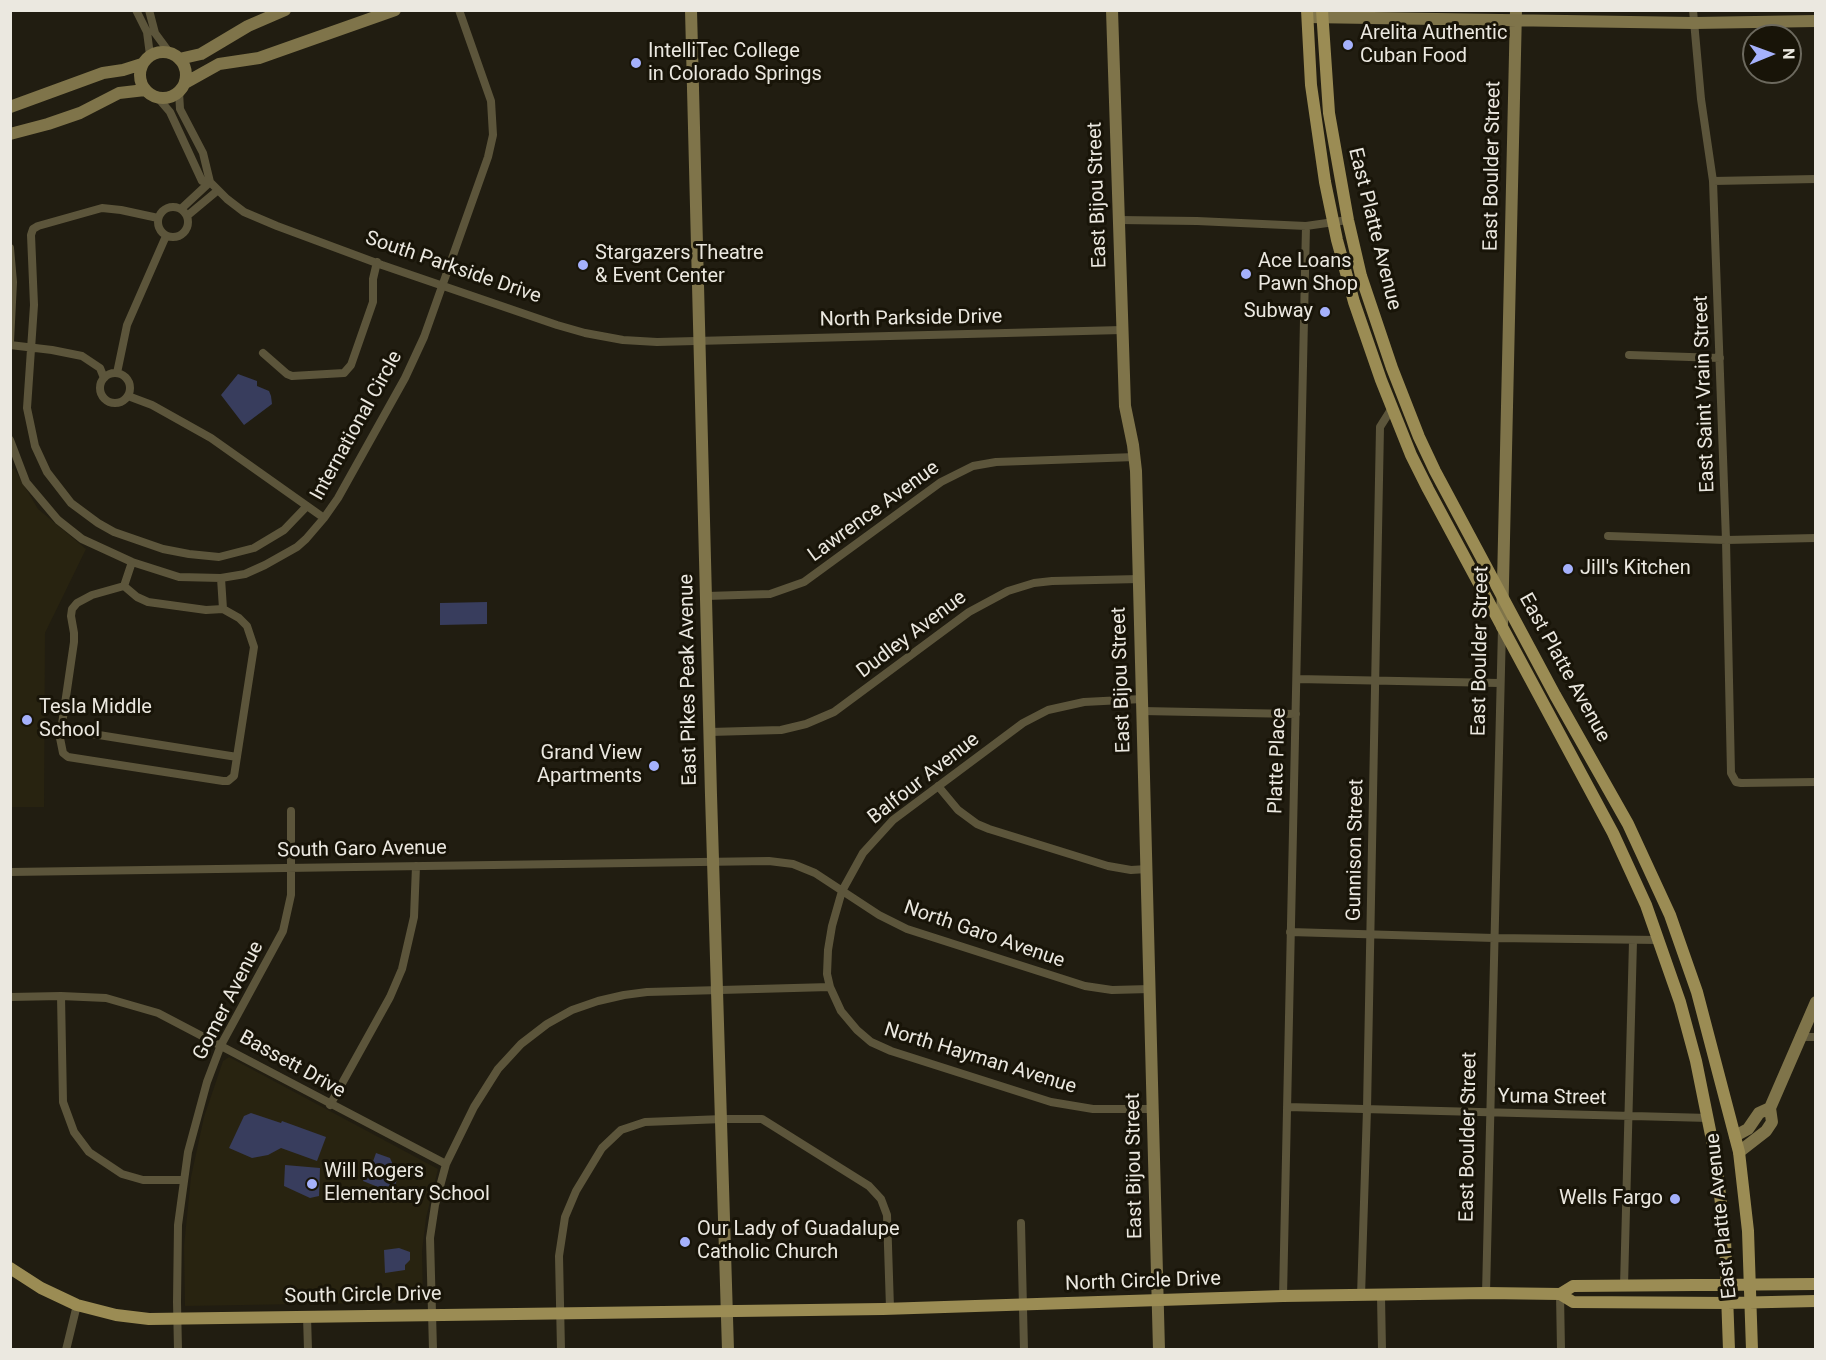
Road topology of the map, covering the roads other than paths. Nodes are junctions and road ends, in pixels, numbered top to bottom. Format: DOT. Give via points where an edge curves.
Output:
graph roads {
  1 [pos="135,10"];
  2 [pos="149,10"];
  3 [pos="285,10"];
  4 [pos="395,10"];
  5 [pos="459,10"];
  6 [pos="691,10"];
  7 [pos="1112,10"];
  8 [pos="1307,14"];
  9 [pos="1322,14"];
  10 [pos="1516,15"];
  11 [pos="1694,17"];
  12 [pos="1815,21"];
  13 [pos="174,55"];
  14 [pos="146,60"];
  15 [pos="182,87"];
  16 [pos="146,90"];
  17 [pos="158,98"];
  18 [pos="10,106"];
  19 [pos="10,134"];
  20 [pos="1815,179"];
  21 [pos="1713,181"];
  22 [pos="210,182"];
  23 [pos="218,191"];
  24 [pos="184,212"];
  25 [pos="159,218"];
  26 [pos="1119,220"];
  27 [pos="1348,220"];
  28 [pos="1334,222"];
  29 [pos="1306,226"];
  30 [pos="166,236"];
  31 [pos="10,248"];
  32 [pos="377,262"];
  33 [pos="442,285"];
  34 [pos="1122,330"];
  35 [pos="1365,336"];
  36 [pos="700,340"];
  37 [pos="10,344"];
  38 [pos="32,347"];
  39 [pos="263,353"];
  40 [pos="1629,356"];
  41 [pos="1720,358"];
  42 [pos="117,373"];
  43 [pos="1395,375"];
  44 [pos="104,378"];
  45 [pos="129,396"];
  46 [pos="1392,408"];
  47 [pos="1419,438"];
  48 [pos="10,440"];
  49 [pos="1135,458"];
  50 [pos="307,506"];
  51 [pos="324,518"];
  52 [pos="1608,536"];
  53 [pos="1815,538"];
  54 [pos="1726,540"];
  55 [pos="1503,547"];
  56 [pos="1482,560"];
  57 [pos="132,562"];
  58 [pos="221,578"];
  59 [pos="1139,579"];
  60 [pos="124,586"];
  61 [pos="707,596"];
  62 [pos="1502,597"];
  63 [pos="223,609"];
  64 [pos="1502,627"];
  65 [pos="1297,679"];
  66 [pos="1376,681"];
  67 [pos="1499,683"];
  68 [pos="1142,705"];
  69 [pos="1296,714"];
  70 [pos="61,729"];
  71 [pos="710,732"];
  72 [pos="237,757"];
  73 [pos="1815,782"];
  74 [pos="938,786"];
  75 [pos="291,811"];
  76 [pos="714,862"];
  77 [pos="416,866"];
  78 [pos="291,867"];
  79 [pos="1147,869"];
  80 [pos="10,872"];
  81 [pos="843,891"];
  82 [pos="1290,932"];
  83 [pos="1370,934"];
  84 [pos="1494,938"];
  85 [pos="1659,940"];
  86 [pos="1633,941"];
  87 [pos="830,987"];
  88 [pos="1150,988"];
  89 [pos="718,990"];
  90 [pos="61,996"];
  91 [pos="10,997"];
  92 [pos="1815,1002"];
  93 [pos="1799,1037"];
  94 [pos="1815,1037"];
  95 [pos="221,1045"];
  96 [pos="330,1105"];
  97 [pos="1287,1107"];
  98 [pos="1770,1108"];
  99 [pos="1153,1109"];
  100 [pos="1367,1109"];
  101 [pos="1489,1113"];
  102 [pos="1627,1116"];
  103 [pos="1709,1118"];
  104 [pos="723,1119"];
  105 [pos="1735,1136"];
  106 [pos="1739,1152"];
  107 [pos="446,1164"];
  108 [pos="183,1180"];
  109 [pos="1021,1223"];
  110 [pos="10,1268"];
  111 [pos="1815,1284"];
  112 [pos="1751,1285"];
  113 [pos="1624,1286"];
  114 [pos="1727,1286"];
  115 [pos="1486,1293"];
  116 [pos="1560,1294"];
  117 [pos="1283,1296"];
  118 [pos="1361,1296"];
  119 [pos="1381,1296"];
  120 [pos="1752,1301"];
  121 [pos="1815,1301"];
  122 [pos="1158,1302"];
  123 [pos="1728,1303"];
  124 [pos="77,1305"];
  125 [pos="1023,1305"];
  126 [pos="890,1308"];
  127 [pos="728,1310"];
  128 [pos="560,1312"];
  129 [pos="431,1314"];
  130 [pos="307,1316"];
  131 [pos="177,1319"];
  132 [pos="66,1350"];
  133 [pos="178,1350"];
  134 [pos="308,1350"];
  135 [pos="433,1350"];
  136 [pos="561,1350"];
  137 [pos="728,1350"];
  138 [pos="1024,1350"];
  139 [pos="1159,1350"];
  140 [pos="1382,1350"];
  141 [pos="1561,1350"];
  142 [pos="1729,1350"];
  143 [pos="1752,1350"];
  1 -- 14 [label="street" via="147,32"];
  2 -- 13 [label="street" via="155,33"];
  3 -- 13 [label="street" via="201,54"];
  4 -- 15 [label="street" via="259,58 219,64"];
  5 -- 33 [label="street, International Circle" via="489,91 493,135"];
  6 -- 36 [label="street, East Pikes Peak Avenue"];
  7 -- 26 [label="street, East Bijou Street"];
  8 -- 9 [label="street"];
  8 -- 28 [label="main road, East Platte Avenue" via="1316,125"];
  9 -- 10 [label="street"];
  9 -- 27 [label="main road, East Platte Avenue" via="1329,114"];
  10 -- 11 [label="street"];
  10 -- 55 [label="street, East Boulder Street"];
  11 -- 12 [label="street"];
  11 -- 21 [label="street, East Saint Vrain Street"];
  13 -- 14 [label="street"];
  13 -- 15 [label="street" via="186,72"];
  14 -- 16 [label="street" via="139,73"];
  14 -- 18 [label="street"];
  15 -- 17 [label="street" via="169,97"];
  15 -- 22 [label="street, South Parkside Drive" via="180,109 203,153"];
  16 -- 17 [label="street, South Parkside Drive"];
  16 -- 19 [label="street" via="119,93 80,113"];
  17 -- 22 [label="street, South Parkside Drive" via="168,109 202,181"];
  20 -- 21 [label="street"];
  21 -- 41 [label="street, East Saint Vrain Street"];
  22 -- 23 [label="street, South Parkside Drive"];
  22 -- 24 [label="street"];
  23 -- 24 [label="street"];
  23 -- 32 [label="street, South Parkside Drive" via="236,207 261,220"];
  24 -- 25 [label="street" via="171,207"];
  24 -- 30 [label="street" via="189,226 182,235"];
  25 -- 30 [label="street" via="160,229"];
  25 -- 38 [label="street" via="102,208 33,229"];
  26 -- 29 [label="street"];
  26 -- 34 [label="street, East Bijou Street"];
  27 -- 28 [label="street"];
  27 -- 43 [label="main road, East Platte Avenue" via="1361,276"];
  28 -- 29 [label="street"];
  28 -- 35 [label="main road, East Platte Avenue"];
  29 -- 65 [label="street, Platte Place"];
  30 -- 42 [label="street" via="127,325"];
  31 -- 37 [label="street"];
  32 -- 33 [label="street, South Parkside Drive"];
  32 -- 39 [label="street" via="373,302 351,365 344,373 292,376"];
  33 -- 36 [label="street, South Parkside Drive" via="585,333 641,341"];
  33 -- 51 [label="street, International Circle" via="400,388"];
  34 -- 36 [label="street, North Parkside Drive"];
  34 -- 49 [label="street, East Bijou Street" via="1125,411"];
  35 -- 43 [label="main road" via="1377,352 1384,373"];
  35 -- 46 [label="main road, East Platte Avenue"];
  36 -- 61 [label="street, East Pikes Peak Avenue"];
  37 -- 38 [label="street"];
  38 -- 44 [label="street" via="82,356 100,368"];
  38 -- 50 [label="street" via="27,408 40,458 62,494 98,523 163,549 219,556 263,544 284,530"];
  40 -- 41 [label="street"];
  41 -- 54 [label="street, East Saint Vrain Street"];
  42 -- 44 [label="street"];
  42 -- 45 [label="street" via="129,382"];
  43 -- 47 [label="main road, East Platte Avenue"];
  44 -- 45 [label="street" via="100,391 104,399 117,404"];
  45 -- 50 [label="street" via="197,429"];
  46 -- 47 [label="main road"];
  46 -- 64 [label="main road, East Platte Avenue" via="1428,489"];
  46 -- 66 [label="street, Gunnison Street" via="1380,427"];
  47 -- 56 [label="main road, East Platte Avenue"];
  48 -- 57 [label="street, International Circle" via="26,482 52,514 82,539"];
  49 -- 59 [label="street, East Bijou Street"];
  49 -- 61 [label="street, Lawrence Avenue" via="973,466 941,482 804,582 770,594"];
  50 -- 51 [label="street"];
  51 -- 58 [label="street, International Circle" via="297,547 278,559 245,574"];
  52 -- 54 [label="street"];
  53 -- 54 [label="street"];
  54 -- 73 [label="street, East Saint Vrain Street" via="1732,778 1742,783"];
  55 -- 56 [label="street"];
  55 -- 62 [label="street, East Boulder Street"];
  56 -- 62 [label="main road, East Platte Avenue"];
  57 -- 58 [label="street, International Circle" via="179,577"];
  57 -- 60 [label="street"];
  58 -- 63 [label="street"];
  59 -- 68 [label="street, East Bijou Street"];
  59 -- 71 [label="street, Dudley Avenue" via="1052,581 1008,591 969,612 834,712 793,728"];
  60 -- 63 [label="street" via="148,602"];
  60 -- 70 [label="street" via="92,595 72,609 74,642"];
  61 -- 71 [label="street, East Pikes Peak Avenue"];
  62 -- 64 [label="street, East Boulder Street"];
  62 -- 105 [label="main road, East Platte Avenue" via="1616,799 1653,874 1697,992"];
  63 -- 72 [label="street" via="246,626 254,647"];
  64 -- 67 [label="street, East Boulder Street"];
  64 -- 85 [label="main road, East Platte Avenue" via="1612,834"];
  65 -- 66 [label="street"];
  65 -- 69 [label="street, Platte Place"];
  66 -- 67 [label="street"];
  66 -- 83 [label="street, Gunnison Street"];
  67 -- 84 [label="street, East Boulder Street"];
  68 -- 69 [label="street, Balfour Avenue"];
  68 -- 74 [label="street, Balfour Avenue" via="1084,702 1048,710 1023,723"];
  68 -- 79 [label="street, East Bijou Street"];
  69 -- 82 [label="street, Platte Place"];
  70 -- 72 [label="street"];
  70 -- 72 [label="street" via="60,746 68,758 223,782 234,776"];
  71 -- 76 [label="street, East Pikes Peak Avenue"];
  74 -- 79 [label="street" via="958,810 989,829 1108,866"];
  74 -- 81 [label="street, Balfour Avenue" via="872,841"];
  75 -- 78 [label="street, Gomer Avenue"];
  76 -- 77 [label="street, South Garo Avenue"];
  76 -- 81 [label="street, North Garo Avenue" via="793,864"];
  76 -- 89 [label="street, East Pikes Peak Avenue"];
  77 -- 78 [label="street, South Garo Avenue"];
  77 -- 96 [label="street" via="414,917 402,969"];
  78 -- 80 [label="street, South Garo Avenue"];
  78 -- 95 [label="street, Gomer Avenue" via="283,931"];
  79 -- 88 [label="street, East Bijou Street"];
  81 -- 87 [label="street, Balfour Avenue" via="828,950"];
  81 -- 88 [label="street, North Garo Avenue" via="907,929 1085,986 1112,990"];
  82 -- 83 [label="street"];
  82 -- 97 [label="street, Platte Place"];
  83 -- 84 [label="street"];
  83 -- 100 [label="street, Gunnison Street"];
  84 -- 86 [label="street"];
  84 -- 101 [label="street, East Boulder Street"];
  85 -- 86 [label="street"];
  85 -- 103 [label="main road, East Platte Avenue" via="1689,1033"];
  86 -- 102 [label="street"];
  87 -- 89 [label="street"];
  87 -- 99 [label="street, North Hayman Avenue" via="841,1011 857,1030 891,1051 1051,1102 1093,1109"];
  88 -- 99 [label="street, East Bijou Street"];
  89 -- 104 [label="street, East Pikes Peak Avenue"];
  89 -- 107 [label="street" via="617,996 572,1010 547,1024 498,1069"];
  90 -- 91 [label="street, Bassett Drive"];
  90 -- 95 [label="street, Bassett Drive" via="106,998 142,1007"];
  90 -- 108 [label="street" via="63,1102 74,1132 89,1152 122,1174 143,1180"];
  92 -- 93 [label="street"];
  93 -- 94 [label="street"];
  93 -- 98 [label="street"];
  95 -- 96 [label="street, Bassett Drive"];
  95 -- 108 [label="street, Gomer Avenue" via="200,1103"];
  96 -- 107 [label="street, Bassett Drive"];
  97 -- 100 [label="street, Yuma Street"];
  97 -- 117 [label="street, Platte Place"];
  98 -- 105 [label="street"];
  98 -- 106 [label="street" via="1772,1122 1766,1131"];
  99 -- 122 [label="street, East Bijou Street"];
  100 -- 101 [label="street, Yuma Street"];
  100 -- 118 [label="street, Gunnison Street"];
  101 -- 102 [label="street, Yuma Street"];
  101 -- 115 [label="street, East Boulder Street"];
  102 -- 103 [label="street, Yuma Street"];
  102 -- 113 [label="street"];
  103 -- 114 [label="main road, East Platte Avenue" via="1725,1239"];
  104 -- 126 [label="street" via="762,1119 771,1123 876,1191 888,1224"];
  104 -- 127 [label="street, East Pikes Peak Avenue"];
  104 -- 128 [label="street" via="645,1122 621,1130 602,1148 576,1191 562,1229"];
  105 -- 106 [label="main road, East Platte Avenue"];
  106 -- 112 [label="main road, East Platte Avenue"];
  107 -- 129 [label="street" via="431,1232"];
  108 -- 131 [label="street, Gomer Avenue" via="178,1225"];
  109 -- 125 [label="street"];
  110 -- 124 [label="main road, South Circle Drive" via="40,1288"];
  111 -- 112 [label="main road, North Circle Drive"];
  112 -- 114 [label="main road, North Circle Drive"];
  112 -- 120 [label="main road, East Platte Avenue"];
  113 -- 114 [label="main road, North Circle Drive"];
  113 -- 116 [label="main road, North Circle Drive" via="1573,1286"];
  114 -- 123 [label="main road, East Platte Avenue"];
  115 -- 116 [label="main road, North Circle Drive"];
  115 -- 119 [label="main road, North Circle Drive"];
  116 -- 123 [label="main road, North Circle Drive" via="1573,1302"];
  116 -- 141 [label="street"];
  117 -- 118 [label="main road, North Circle Drive"];
  117 -- 122 [label="main road, North Circle Drive"];
  118 -- 119 [label="main road, North Circle Drive"];
  119 -- 140 [label="street"];
  120 -- 121 [label="main road, North Circle Drive"];
  120 -- 123 [label="main road, North Circle Drive"];
  120 -- 143 [label="main road, East Platte Avenue"];
  122 -- 125 [label="main road, North Circle Drive"];
  122 -- 139 [label="street, East Bijou Street"];
  123 -- 142 [label="main road, East Platte Avenue"];
  124 -- 131 [label="main road, South Circle Drive" via="116,1316"];
  124 -- 132 [label="street"];
  125 -- 126 [label="main road, North Circle Drive"];
  125 -- 138 [label="street"];
  126 -- 127 [label="main road, North Circle Drive"];
  127 -- 128 [label="main road, South Circle Drive"];
  127 -- 137 [label="street, East Pikes Peak Avenue"];
  128 -- 129 [label="main road, South Circle Drive"];
  128 -- 136 [label="street"];
  129 -- 130 [label="main road, South Circle Drive"];
  129 -- 135 [label="street"];
  130 -- 131 [label="main road, South Circle Drive"];
  130 -- 134 [label="street"];
  131 -- 133 [label="street, Gomer Avenue"];
}
